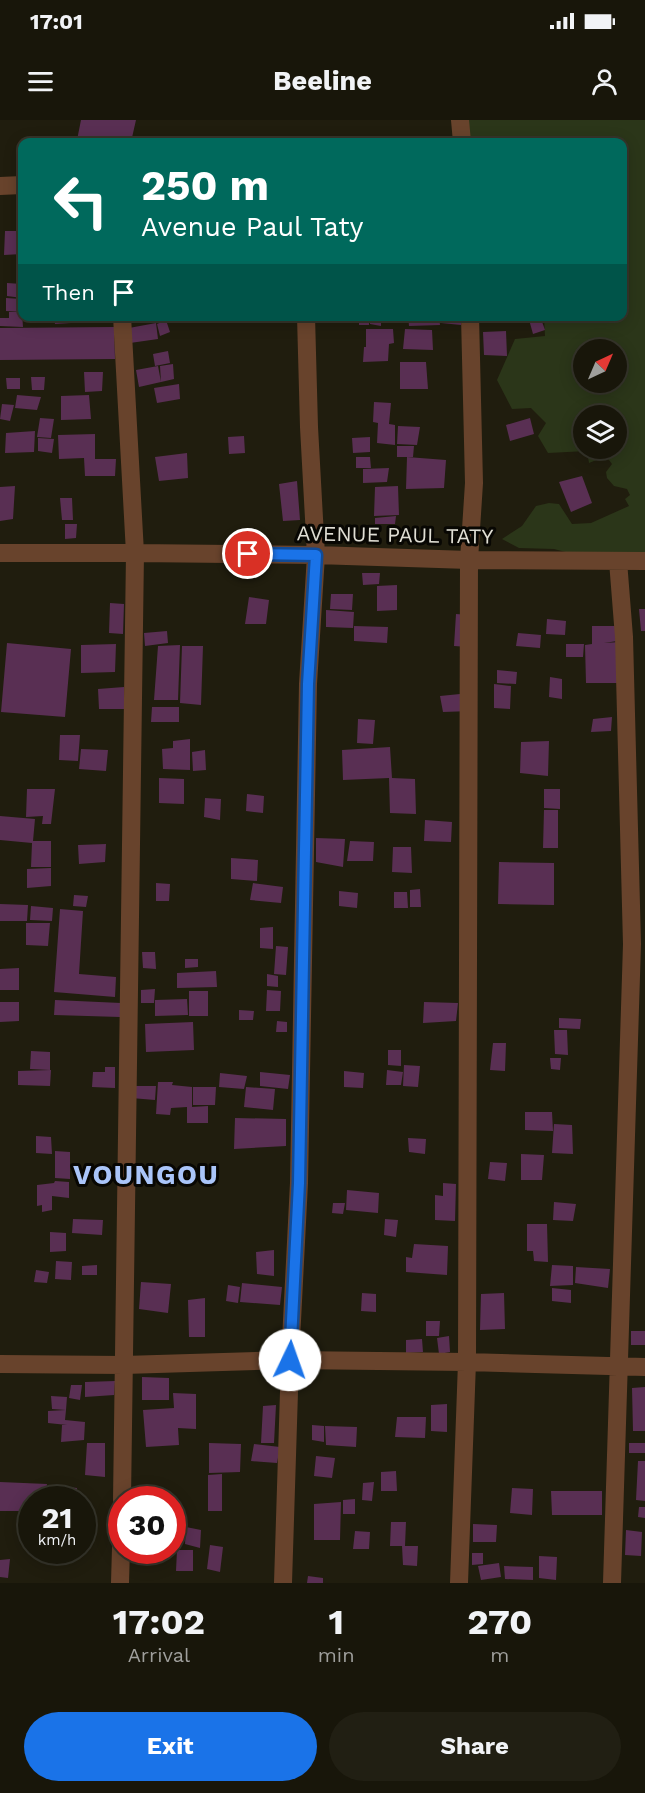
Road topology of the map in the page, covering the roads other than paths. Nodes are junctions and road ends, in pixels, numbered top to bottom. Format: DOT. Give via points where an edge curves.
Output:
graph roads {
  1 [pos="460,120"];
  2 [pos="462,138"];
  3 [pos="18,185"];
  4 [pos="0,186"];
  5 [pos="122,321"];
  6 [pos="306,321"];
  7 [pos="470,321"];
  8 [pos="0,553"];
  9 [pos="135,553"];
  10 [pos="316,555"];
  11 [pos="469,560"];
  12 [pos="618,561"];
  13 [pos="645,561"];
  14 [pos="290,1360"];
  15 [pos="467,1362"];
  16 [pos="0,1365"];
  17 [pos="124,1365"];
  18 [pos="618,1366"];
  19 [pos="645,1367"];
  20 [pos="122,1486"];
  21 [pos="121,1564"];
  22 [pos="120,1583"];
  23 [pos="283,1583"];
  24 [pos="459,1583"];
  25 [pos="612,1583"];
  1 -- 2 [label="street"];
  3 -- 4 [label="street"];
  5 -- 9 [label="street"];
  6 -- 10 [label="street"];
  7 -- 11 [label="street" via="474,483"];
  8 -- 9 [label="street, AVENUE PAUL TATY"];
  9 -- 10 [label="street, AVENUE PAUL TATY"];
  9 -- 17 [label="street"];
  10 -- 11 [label="street, AVENUE PAUL TATY"];
  10 -- 14 [label="street" via="308,684 299,1183"];
  11 -- 12 [label="street, AVENUE PAUL TATY"];
  11 -- 15 [label="street"];
  12 -- 13 [label="street, AVENUE PAUL TATY"];
  12 -- 18 [label="street" via="632,944"];
  14 -- 15 [label="street"];
  14 -- 17 [label="street"];
  14 -- 23 [label="street"];
  15 -- 18 [label="street"];
  15 -- 24 [label="street"];
  16 -- 17 [label="street"];
  17 -- 20 [label="street"];
  18 -- 19 [label="street"];
  18 -- 25 [label="street"];
  21 -- 22 [label="street"];
}
